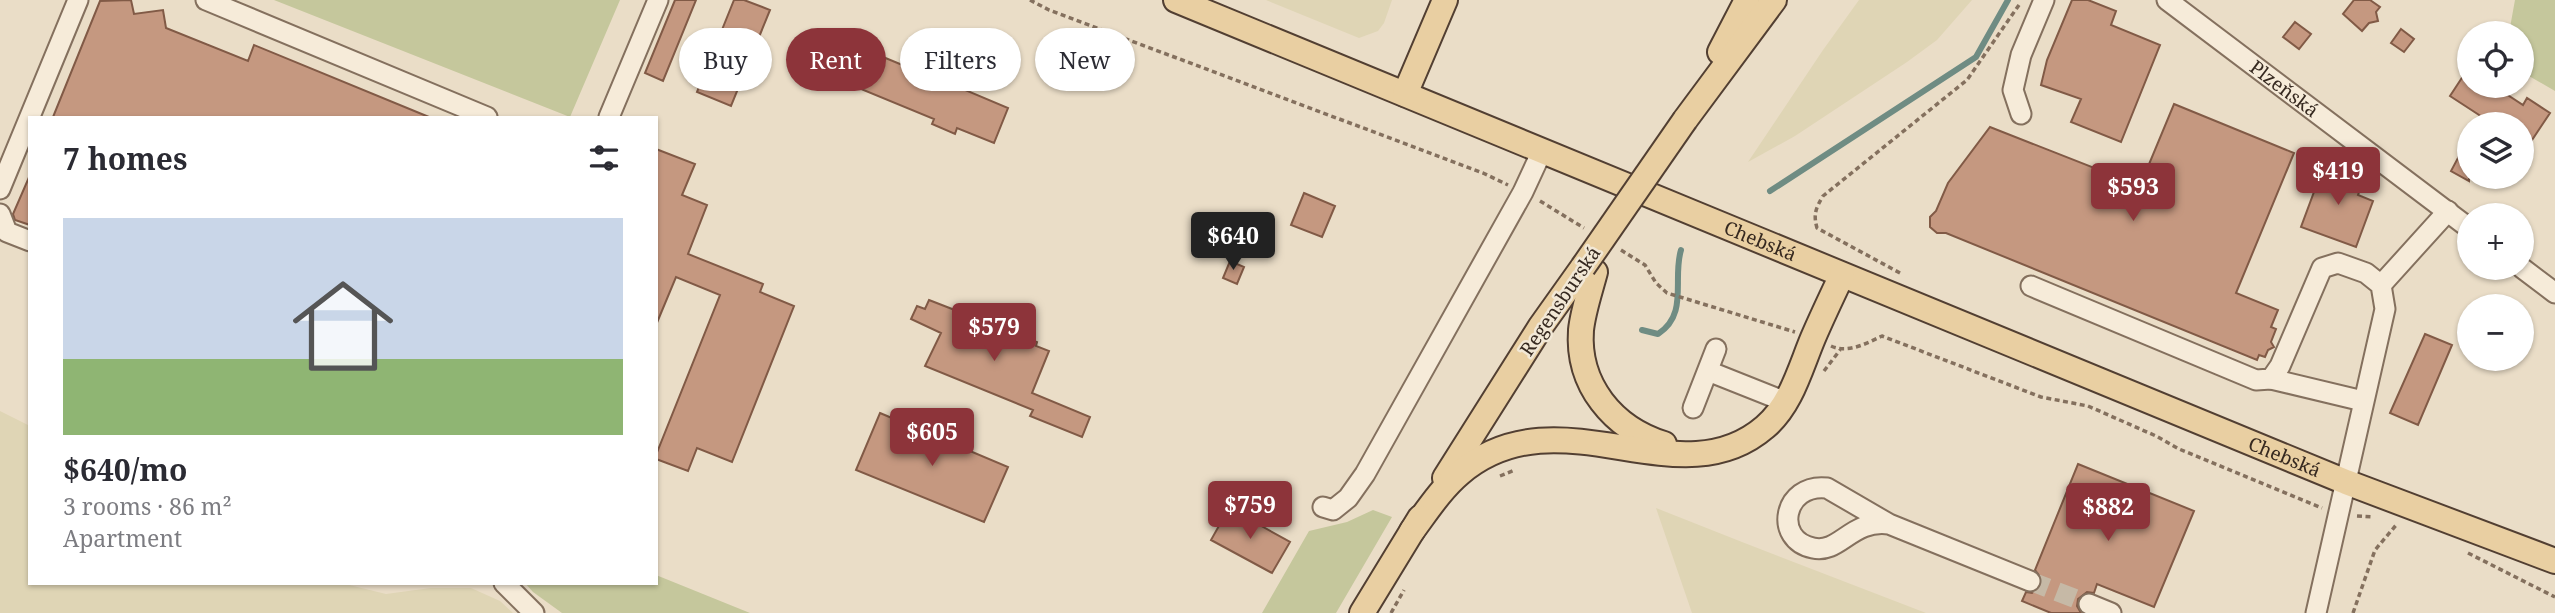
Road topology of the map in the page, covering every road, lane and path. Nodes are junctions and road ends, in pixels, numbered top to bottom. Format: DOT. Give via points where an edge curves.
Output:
graph roads {
  1 [pos="78,0"];
  2 [pos="206,0"];
  3 [pos="658,0"];
  4 [pos="1030,0"];
  5 [pos="1176,0"];
  6 [pos="1445,0"];
  7 [pos="1747,0"];
  8 [pos="1774,0"];
  9 [pos="2022,0"];
  10 [pos="2044,0"];
  11 [pos="2167,0"];
  12 [pos="1702,91"];
  13 [pos="1405,94"];
  14 [pos="2021,114"];
  15 [pos="30,116"];
  16 [pos="485,116"];
  17 [pos="609,116"];
  18 [pos="28,121"];
  19 [pos="1542,151"];
  20 [pos="0,189"];
  21 [pos="1523,192"];
  22 [pos="2448,211"];
  23 [pos="0,214"];
  24 [pos="2457,218"];
  25 [pos="1607,235"];
  26 [pos="28,241"];
  27 [pos="1589,269"];
  28 [pos="1842,275"];
  29 [pos="1906,276"];
  30 [pos="2534,277"];
  31 [pos="2381,285"];
  32 [pos="2031,286"];
  33 [pos="2555,293"];
  34 [pos="1813,338"];
  35 [pos="1716,349"];
  36 [pos="1840,350"];
  37 [pos="1707,371"];
  38 [pos="2271,379"];
  39 [pos="1819,380"];
  40 [pos="2363,401"];
  41 [pos="1786,402"];
  42 [pos="1693,408"];
  43 [pos="1713,452"];
  44 [pos="1518,468"];
  45 [pos="1499,477"];
  46 [pos="2346,482"];
  47 [pos="1323,507"];
  48 [pos="2337,515"];
  49 [pos="2375,517"];
  50 [pos="2400,519"];
  51 [pos="1889,524"];
  52 [pos="1412,531"];
  53 [pos="2459,549"];
  54 [pos="2555,561"];
  55 [pos="1409,581"];
  56 [pos="2030,581"];
  57 [pos="506,585"];
  58 [pos="2555,597"];
  59 [pos="2089,604"];
  60 [pos="534,613"];
  61 [pos="1362,613"];
  62 [pos="1391,613"];
  63 [pos="2111,613"];
  64 [pos="2316,613"];
  65 [pos="2353,613"];
  1 -- 15 [label="street"];
  2 -- 16 [label="street"];
  3 -- 17 [label="street"];
  4 -- 21 [label="path"];
  5 -- 13 [label="main road, Chebská"];
  6 -- 13 [label="main road"];
  7 -- 12 [label="main road"];
  8 -- 12 [label="main road, Regensburská"];
  9 -- 29 [label="path" via="1967,80 1823,196 1816,208 1817,228"];
  10 -- 14 [label="street" via="2021,55 2013,90"];
  11 -- 22 [label="street, Plzeňská"];
  12 -- 25 [label="main road, Regensburská, bridge"];
  13 -- 19 [label="main road, Chebská"];
  18 -- 20 [label="street"];
  19 -- 21 [label="street"];
  19 -- 28 [label="main road, Chebská"];
  21 -- 25 [label="path"];
  21 -- 47 [label="street" via="1365,474 1333,510"];
  22 -- 24 [label="street, Plzeňská"];
  22 -- 31 [label="street"];
  23 -- 26 [label="street" via="7,232"];
  25 -- 27 [label="main road, Regensburská, bridge"];
  25 -- 34 [label="path" via="1645,265 1667,293"];
  27 -- 43 [label="main road" via="1582,358 1600,401 1623,423 1653,441"];
  27 -- 52 [label="main road, Regensburská" via="1541,326"];
  28 -- 34 [label="main road"];
  28 -- 46 [label="main road, Chebská"];
  30 -- 33 [label="street"];
  31 -- 38 [label="street" via="2338,263 2322,268"];
  31 -- 40 [label="street" via="2385,309"];
  32 -- 38 [label="street" via="2256,380"];
  34 -- 36 [label="path"];
  34 -- 41 [label="main road"];
  35 -- 37 [label="street"];
  36 -- 39 [label="path"];
  36 -- 48 [label="path" via="1882,336 2041,397 2088,406"];
  37 -- 41 [label="street"];
  37 -- 42 [label="street"];
  38 -- 40 [label="street"];
  40 -- 46 [label="street"];
  41 -- 43 [label="main road" via="1765,426"];
  43 -- 52 [label="main road" via="1667,454 1552,438 1525,442 1486,455 1459,473"];
  44 -- 45 [label="path"];
  46 -- 48 [label="street, Chebská"];
  46 -- 54 [label="main road, Chebská"];
  48 -- 49 [label="path"];
  48 -- 64 [label="street, Chebská"];
  50 -- 65 [label="path" via="2375,550"];
  51 -- 51 [label="street" via="1837,492 1817,487 1798,495 1788,520 1795,538 1822,549 1866,524"];
  51 -- 56 [label="street"];
  52 -- 61 [label="main road, Regensburská"];
  53 -- 58 [label="path"];
  55 -- 62 [label="path"];
  57 -- 60 [label="street"];
  59 -- 63 [label="street"];
}
